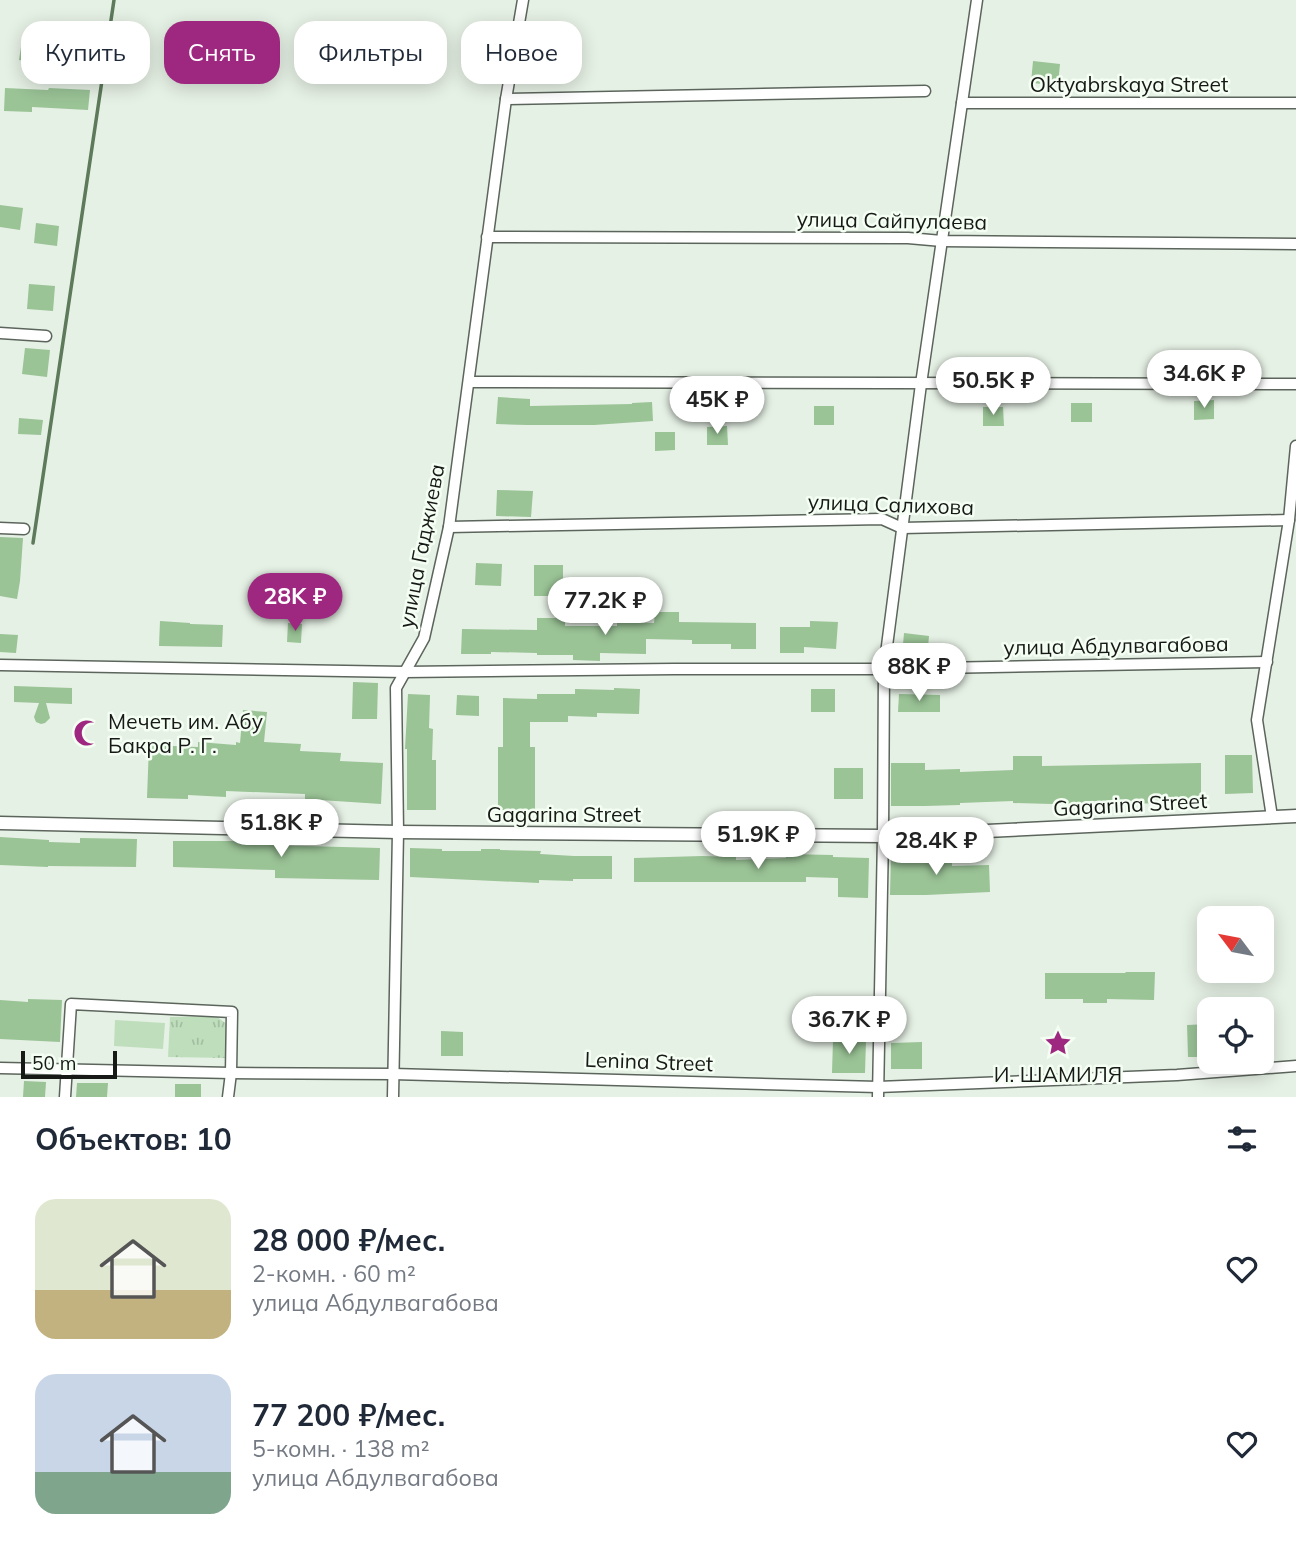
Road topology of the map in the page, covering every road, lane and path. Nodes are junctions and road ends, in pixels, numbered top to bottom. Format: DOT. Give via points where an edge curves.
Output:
graph roads {
  1 [pos="523,0"];
  2 [pos="977,0"];
  3 [pos="925,91"];
  4 [pos="506,100"];
  5 [pos="962,103"];
  6 [pos="1296,103"];
  7 [pos="487,237"];
  8 [pos="942,241"];
  9 [pos="1296,244"];
  10 [pos="0,333"];
  11 [pos="46,336"];
  12 [pos="469,382"];
  13 [pos="921,384"];
  14 [pos="1296,384"];
  15 [pos="1296,446"];
  16 [pos="1290,520"];
  17 [pos="449,527"];
  18 [pos="0,528"];
  19 [pos="902,528"];
  20 [pos="24,529"];
  21 [pos="1266,662"];
  22 [pos="0,666"];
  23 [pos="884,669"];
  24 [pos="405,672"];
  25 [pos="1296,816"];
  26 [pos="1272,817"];
  27 [pos="0,822"];
  28 [pos="398,832"];
  29 [pos="883,835"];
  30 [pos="1296,1066"];
  31 [pos="0,1068"];
  32 [pos="66,1069"];
  33 [pos="231,1073"];
  34 [pos="393,1074"];
  35 [pos="878,1092"];
  36 [pos="65,1097"];
  37 [pos="228,1097"];
  38 [pos="393,1097"];
  1 -- 4 [label="street, улица Гаджиева"];
  2 -- 5 [label="street"];
  3 -- 4 [label="street"];
  4 -- 7 [label="street, улица Гаджиева"];
  5 -- 6 [label="street, Oktyabrskaya Street"];
  5 -- 8 [label="street"];
  7 -- 8 [label="street, улица Сайпулаева"];
  7 -- 12 [label="street, улица Гаджиева"];
  8 -- 9 [label="street, улица Сайпулаева"];
  8 -- 13 [label="street"];
  10 -- 11 [label="street"];
  12 -- 13 [label="street"];
  12 -- 17 [label="street, улица Гаджиева"];
  13 -- 14 [label="street"];
  13 -- 19 [label="street"];
  15 -- 16 [label="street"];
  16 -- 19 [label="street, улица Салихова"];
  16 -- 21 [label="street"];
  17 -- 19 [label="street, улица Салихова" via="882,519"];
  17 -- 24 [label="street, улица Гаджиева" via="424,638"];
  18 -- 20 [label="street"];
  19 -- 23 [label="street"];
  21 -- 23 [label="street, улица Абдулвагабова"];
  21 -- 26 [label="street" via="1257,720"];
  22 -- 24 [label="street, улица Абдулвагабова"];
  23 -- 24 [label="street, улица Абдулвагабова"];
  23 -- 29 [label="street"];
  24 -- 28 [label="street, улица Гаджиева" via="396,688"];
  25 -- 26 [label="street, Gagarina Street"];
  26 -- 29 [label="street, Gagarina Street"];
  27 -- 28 [label="street, Gagarina Street"];
  28 -- 29 [label="street, Gagarina Street"];
  28 -- 34 [label="street, улица Гаджиева"];
  29 -- 35 [label="street"];
  30 -- 35 [label="street, Lenina Street"];
  31 -- 32 [label="street, Lenina Street"];
  32 -- 33 [label="street, Lenina Street"];
  32 -- 33 [label="street" via="71,1004 232,1012"];
  32 -- 36 [label="street"];
  33 -- 34 [label="street, Lenina Street"];
  33 -- 37 [label="street"];
  34 -- 35 [label="street, Lenina Street"];
  34 -- 38 [label="street, улица Гаджиева"];
}
